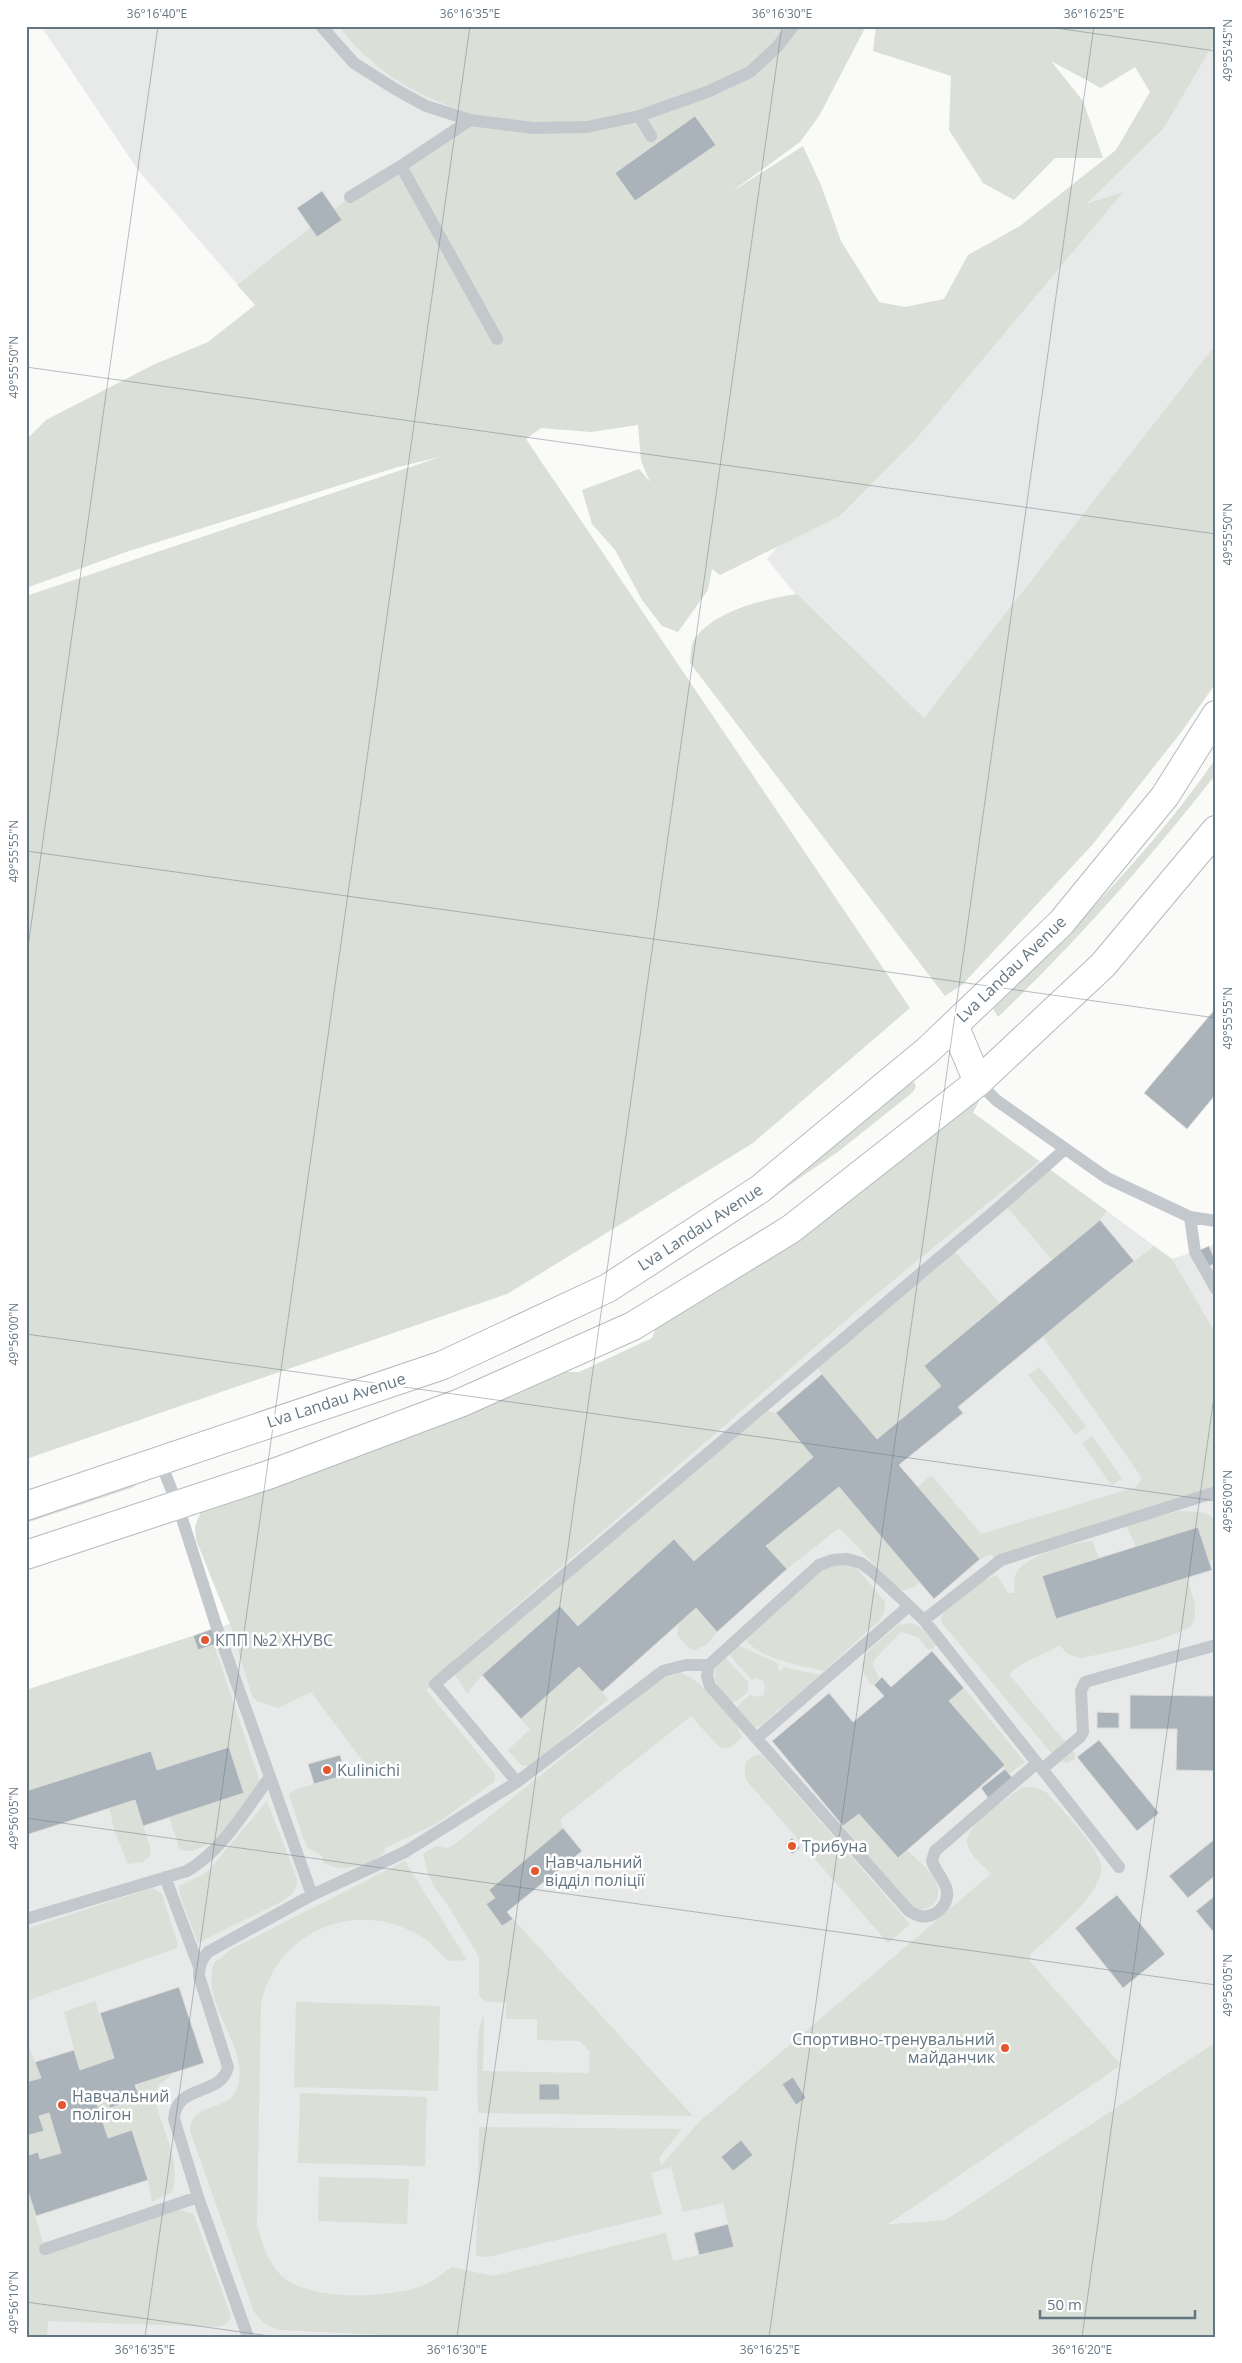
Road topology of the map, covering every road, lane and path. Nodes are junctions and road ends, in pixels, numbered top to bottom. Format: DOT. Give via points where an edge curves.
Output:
graph roads {
  1 [pos="321,26"];
  2 [pos="793,26"];
  3 [pos="639,116"];
  4 [pos="470,120"];
  5 [pos="651,136"];
  6 [pos="401,166"];
  7 [pos="350,197"];
  8 [pos="497,339"];
  9 [pos="1216,715"];
  10 [pos="1216,830"];
  11 [pos="954,1026"];
  12 [pos="978,1082"];
  13 [pos="1065,1149"];
  14 [pos="1190,1217"];
  15 [pos="1216,1220"];
  16 [pos="1216,1289"];
  17 [pos="160,1461"];
  18 [pos="1216,1492"];
  19 [pos="26,1506"];
  20 [pos="178,1506"];
  21 [pos="26,1555"];
  22 [pos="908,1606"];
  23 [pos="924,1620"];
  24 [pos="1216,1645"];
  25 [pos="709,1665"];
  26 [pos="757,1738"];
  27 [pos="1039,1766"];
  28 [pos="270,1776"];
  29 [pos="517,1782"];
  30 [pos="1119,1867"];
  31 [pos="165,1877"];
  32 [pos="312,1895"];
  33 [pos="26,1919"];
  34 [pos="199,1967"];
  35 [pos="198,2197"];
  36 [pos="45,2249"];
  37 [pos="248,2337"];
  1 -- 4 [label="lane" via="354,63 395,89 426,106"];
  2 -- 3 [label="lane" via="777,47 750,72 707,92"];
  3 -- 4 [label="lane" via="587,127 533,128"];
  3 -- 5 [label="lane"];
  4 -- 6 [label="lane"];
  6 -- 7 [label="lane"];
  6 -- 8 [label="lane"];
  9 -- 11 [label="main road, Lva Landau Avenue" via="1165,796 1061,924"];
  10 -- 12 [label="main road" via="1103,965"];
  11 -- 12 [label="main road"];
  11 -- 17 [label="main road, Lva Landau Avenue" via="760,1189 608,1288 443,1365"];
  12 -- 13 [label="lane" via="996,1100"];
  12 -- 20 [label="main road" via="791,1229 633,1326 460,1403"];
  13 -- 14 [label="lane" via="1107,1178"];
  13 -- 29 [label="lane" via="435,1684"];
  14 -- 15 [label="lane"];
  14 -- 16 [label="lane" via="1195,1252"];
  17 -- 19 [label="main road, Lva Landau Avenue"];
  17 -- 20 [label="lane"];
  18 -- 23 [label="lane" via="1001,1560"];
  20 -- 21 [label="main road"];
  20 -- 28 [label="lane"];
  22 -- 23 [label="lane"];
  22 -- 25 [label="lane" via="861,1563 833,1560 819,1566"];
  22 -- 26 [label="lane"];
  23 -- 27 [label="lane"];
  24 -- 27 [label="lane" via="1085,1682 1081,1691 1084,1732"];
  25 -- 26 [label="lane" via="707,1676 710,1686"];
  25 -- 29 [label="lane" via="686,1665 663,1671"];
  26 -- 27 [label="lane" via="909,1911 919,1916 939,1911 947,1897 947,1887 932,1861 935,1851"];
  27 -- 30 [label="lane"];
  28 -- 31 [label="lane" via="213,1853 187,1871"];
  28 -- 32 [label="lane"];
  29 -- 32 [label="lane" via="405,1852"];
  31 -- 33 [label="lane"];
  31 -- 34 [label="lane"];
  32 -- 34 [label="lane" via="208,1952"];
  34 -- 35 [label="lane" via="199,1976 228,2067 222,2079 185,2097 174,2110"];
  35 -- 36 [label="lane"];
  35 -- 37 [label="lane"];
}
